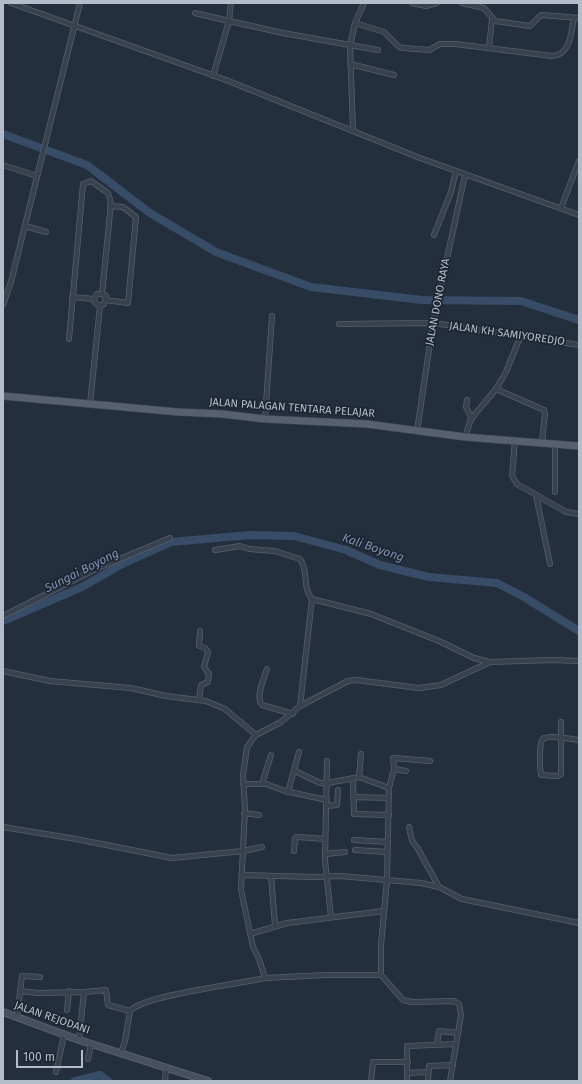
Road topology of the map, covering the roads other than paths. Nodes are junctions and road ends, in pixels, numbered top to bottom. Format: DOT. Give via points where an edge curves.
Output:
graph roads {
  1 [pos="11,3"];
  2 [pos="80,3"];
  3 [pos="231,3"];
  4 [pos="364,3"];
  5 [pos="412,3"];
  6 [pos="436,3"];
  7 [pos="462,3"];
  8 [pos="195,13"];
  9 [pos="576,18"];
  10 [pos="492,20"];
  11 [pos="229,21"];
  12 [pos="355,23"];
  13 [pos="74,25"];
  14 [pos="350,46"];
  15 [pos="489,47"];
  16 [pos="378,50"];
  17 [pos="350,64"];
  18 [pos="394,75"];
  19 [pos="213,76"];
  20 [pos="353,131"];
  21 [pos="579,161"];
  22 [pos="3,165"];
  23 [pos="456,171"];
  24 [pos="465,175"];
  25 [pos="37,176"];
  26 [pos="110,206"];
  27 [pos="561,208"];
  28 [pos="579,215"];
  29 [pos="25,226"];
  30 [pos="46,232"];
  31 [pos="434,235"];
  32 [pos="102,294"];
  33 [pos="72,297"];
  34 [pos="94,299"];
  35 [pos="105,300"];
  36 [pos="3,305"];
  37 [pos="100,306"];
  38 [pos="272,316"];
  39 [pos="433,323"];
  40 [pos="339,324"];
  41 [pos="521,335"];
  42 [pos="68,339"];
  43 [pos="579,344"];
  44 [pos="496,389"];
  45 [pos="3,396"];
  46 [pos="467,400"];
  47 [pos="90,404"];
  48 [pos="265,419"];
  49 [pos="472,419"];
  50 [pos="417,431"];
  51 [pos="465,437"];
  52 [pos="515,440"];
  53 [pos="542,442"];
  54 [pos="555,445"];
  55 [pos="579,446"];
  56 [pos="555,492"];
  57 [pos="536,495"];
  58 [pos="579,514"];
  59 [pos="170,538"];
  60 [pos="215,550"];
  61 [pos="550,564"];
  62 [pos="312,599"];
  63 [pos="3,616"];
  64 [pos="200,631"];
  65 [pos="579,661"];
  66 [pos="490,662"];
  67 [pos="267,668"];
  68 [pos="3,671"];
  69 [pos="199,700"];
  70 [pos="300,706"];
  71 [pos="293,714"];
  72 [pos="561,722"];
  73 [pos="256,736"];
  74 [pos="561,738"];
  75 [pos="579,740"];
  76 [pos="299,752"];
  77 [pos="361,754"];
  78 [pos="271,755"];
  79 [pos="430,760"];
  80 [pos="327,761"];
  81 [pos="394,769"];
  82 [pos="295,771"];
  83 [pos="406,771"];
  84 [pos="359,777"];
  85 [pos="353,778"];
  86 [pos="328,783"];
  87 [pos="244,784"];
  88 [pos="262,784"];
  89 [pos="389,788"];
  90 [pos="338,790"];
  91 [pos="288,792"];
  92 [pos="353,797"];
  93 [pos="389,798"];
  94 [pos="327,800"];
  95 [pos="326,806"];
  96 [pos="244,813"];
  97 [pos="389,815"];
  98 [pos="259,816"];
  99 [pos="3,827"];
  100 [pos="409,827"];
  101 [pos="325,838"];
  102 [pos="354,840"];
  103 [pos="388,842"];
  104 [pos="262,847"];
  105 [pos="355,850"];
  106 [pos="243,851"];
  107 [pos="294,851"];
  108 [pos="345,852"];
  109 [pos="387,852"];
  110 [pos="325,854"];
  111 [pos="240,875"];
  112 [pos="270,876"];
  113 [pos="326,876"];
  114 [pos="387,880"];
  115 [pos="439,887"];
  116 [pos="384,911"];
  117 [pos="331,917"];
  118 [pos="579,923"];
  119 [pos="275,925"];
  120 [pos="250,934"];
  121 [pos="381,975"];
  122 [pos="40,977"];
  123 [pos="265,978"];
  124 [pos="20,991"];
  125 [pos="69,991"];
  126 [pos="84,992"];
  127 [pos="68,1010"];
  128 [pos="130,1011"];
  129 [pos="3,1012"];
  130 [pos="17,1017"];
  131 [pos="458,1033"];
  132 [pos="64,1035"];
  133 [pos="80,1040"];
  134 [pos="91,1043"];
  135 [pos="437,1044"];
  136 [pos="456,1044"];
  137 [pos="121,1053"];
  138 [pos="88,1059"];
  139 [pos="408,1062"];
  140 [pos="453,1065"];
  141 [pos="166,1068"];
  142 [pos="56,1072"];
  143 [pos="428,1072"];
  144 [pos="408,1073"];
  145 [pos="165,1081"];
  146 [pos="208,1081"];
  147 [pos="371,1081"];
  148 [pos="407,1081"];
  149 [pos="428,1081"];
  150 [pos="450,1081"];
  1 -- 13 [label="street"];
  2 -- 13 [label="street"];
  3 -- 11 [label="street"];
  4 -- 12 [label="street"];
  5 -- 6 [label="street" via="426,6"];
  7 -- 10 [label="street" via="484,8"];
  8 -- 11 [label="street"];
  9 -- 10 [label="street" via="541,15 528,26"];
  9 -- 15 [label="street" via="566,50 559,56"];
  10 -- 15 [label="street"];
  11 -- 14 [label="street"];
  11 -- 19 [label="street"];
  12 -- 14 [label="street"];
  12 -- 15 [label="street" via="384,32 402,48 429,50 440,44"];
  13 -- 19 [label="street"];
  13 -- 25 [label="street"];
  14 -- 16 [label="street"];
  14 -- 17 [label="street"];
  17 -- 18 [label="street"];
  17 -- 20 [label="street"];
  19 -- 20 [label="street"];
  20 -- 23 [label="street"];
  21 -- 27 [label="street"];
  22 -- 25 [label="street"];
  23 -- 24 [label="street"];
  23 -- 31 [label="street" via="451,192"];
  24 -- 27 [label="street"];
  24 -- 39 [label="street, JALAN DONO RAYA"];
  25 -- 29 [label="street"];
  26 -- 32 [label="street"];
  26 -- 33 [label="street" via="108,193 100,186 91,181 83,184"];
  26 -- 35 [label="street" via="123,207 136,217 128,303"];
  27 -- 28 [label="street"];
  29 -- 30 [label="street"];
  29 -- 36 [label="street"];
  32 -- 34 [label="street" via="97,294"];
  32 -- 35 [label="street" via="106,296"];
  33 -- 34 [label="street"];
  33 -- 42 [label="street"];
  34 -- 37 [label="street" via="94,303"];
  35 -- 37 [label="street"];
  37 -- 47 [label="street"];
  38 -- 48 [label="street"];
  39 -- 40 [label="street, JALAN KH SAMIYOREDJO"];
  39 -- 41 [label="street, JALAN KH SAMIYOREDJO"];
  39 -- 50 [label="street, JALAN DONO RAYA"];
  41 -- 43 [label="street, JALAN KH SAMIYOREDJO"];
  41 -- 44 [label="street"];
  44 -- 49 [label="street"];
  44 -- 53 [label="street" via="544,410"];
  45 -- 47 [label="main road, JALAN PALAGAN TENTARA PELAJAR"];
  46 -- 49 [label="street" via="466,407"];
  47 -- 48 [label="main road, JALAN PALAGAN TENTARA PELAJAR"];
  48 -- 50 [label="main road, JALAN PALAGAN TENTARA PELAJAR" via="367,424"];
  49 -- 51 [label="street"];
  50 -- 51 [label="main road, JALAN PALAGAN TENTARA PELAJAR"];
  51 -- 52 [label="main road, JALAN PALAGAN TENTARA PELAJAR"];
  52 -- 53 [label="main road, JALAN PALAGAN TENTARA PELAJAR"];
  52 -- 57 [label="street" via="512,476 517,484"];
  53 -- 54 [label="main road, JALAN PALAGAN TENTARA PELAJAR"];
  54 -- 55 [label="main road, JALAN PALAGAN TENTARA PELAJAR"];
  54 -- 56 [label="street"];
  57 -- 58 [label="street" via="566,512"];
  57 -- 61 [label="street"];
  59 -- 63 [label="street" via="96,569"];
  60 -- 62 [label="street" via="240,546 275,551 300,559 306,570 308,595"];
  62 -- 66 [label="street" via="371,614 474,658"];
  62 -- 70 [label="street"];
  64 -- 69 [label="street" via="199,646 208,652 204,667 210,674 208,682 201,685"];
  65 -- 66 [label="street"];
  66 -- 70 [label="street" via="442,685 419,688 348,681"];
  67 -- 71 [label="street" via="260,703"];
  68 -- 69 [label="street" via="50,681 131,688"];
  69 -- 73 [label="street" via="225,709"];
  70 -- 71 [label="street"];
  71 -- 73 [label="street"];
  72 -- 74 [label="street"];
  73 -- 87 [label="street" via="247,747"];
  74 -- 74 [label="street" via="560,776 542,776 542,740"];
  74 -- 75 [label="street"];
  76 -- 82 [label="street"];
  77 -- 84 [label="street"];
  78 -- 88 [label="street"];
  79 -- 81 [label="street" via="394,758"];
  80 -- 86 [label="street"];
  81 -- 83 [label="street"];
  81 -- 89 [label="street"];
  82 -- 86 [label="street" via="320,783"];
  82 -- 91 [label="street"];
  84 -- 85 [label="street"];
  84 -- 89 [label="street"];
  85 -- 86 [label="street"];
  85 -- 92 [label="street"];
  86 -- 94 [label="street"];
  87 -- 88 [label="street"];
  87 -- 96 [label="street"];
  88 -- 91 [label="street"];
  89 -- 93 [label="street"];
  90 -- 95 [label="street" via="338,805"];
  91 -- 94 [label="street"];
  92 -- 93 [label="street"];
  92 -- 97 [label="street" via="354,814"];
  93 -- 97 [label="street"];
  94 -- 95 [label="street"];
  95 -- 101 [label="street"];
  96 -- 98 [label="street"];
  96 -- 106 [label="street"];
  97 -- 103 [label="street"];
  99 -- 106 [label="street" via="172,858"];
  100 -- 115 [label="street" via="412,840"];
  101 -- 107 [label="street" via="297,837"];
  101 -- 110 [label="street"];
  102 -- 103 [label="street"];
  103 -- 109 [label="street"];
  104 -- 106 [label="street"];
  105 -- 109 [label="street"];
  106 -- 111 [label="street"];
  108 -- 110 [label="street"];
  109 -- 114 [label="street"];
  110 -- 113 [label="street"];
  111 -- 112 [label="street"];
  111 -- 120 [label="street" via="240,890"];
  112 -- 113 [label="street"];
  112 -- 119 [label="street"];
  113 -- 114 [label="street"];
  113 -- 117 [label="street"];
  114 -- 115 [label="street"];
  114 -- 116 [label="street"];
  115 -- 118 [label="street" via="462,899"];
  116 -- 117 [label="street"];
  116 -- 121 [label="street"];
  117 -- 119 [label="street"];
  119 -- 120 [label="street"];
  120 -- 123 [label="street"];
  121 -- 123 [label="street" via="326,974"];
  121 -- 131 [label="street" via="403,1000 454,1001 459,1004 461,1015"];
  122 -- 124 [label="street" via="23,976"];
  123 -- 128 [label="street" via="169,996 140,1004"];
  124 -- 125 [label="street"];
  124 -- 130 [label="street"];
  125 -- 126 [label="street"];
  125 -- 127 [label="street"];
  126 -- 128 [label="street" via="106,990 108,1005"];
  126 -- 133 [label="street"];
  128 -- 137 [label="street"];
  129 -- 130 [label="main road, JALAN REJODANI"];
  130 -- 132 [label="main road, JALAN REJODANI"];
  131 -- 135 [label="street" via="438,1031"];
  131 -- 136 [label="street"];
  132 -- 133 [label="main road, JALAN REJODANI"];
  132 -- 142 [label="street"];
  133 -- 134 [label="main road, JALAN REJODANI"];
  134 -- 137 [label="main road, JALAN REJODANI"];
  134 -- 138 [label="street"];
  135 -- 136 [label="street"];
  135 -- 139 [label="street" via="407,1046"];
  136 -- 140 [label="street"];
  137 -- 141 [label="main road, JALAN REJODANI"];
  139 -- 144 [label="street"];
  139 -- 147 [label="street" via="373,1062"];
  140 -- 143 [label="street" via="431,1065"];
  140 -- 150 [label="street"];
  141 -- 145 [label="street"];
  141 -- 146 [label="main road, JALAN REJODANI"];
  143 -- 144 [label="street"];
  143 -- 149 [label="street"];
  144 -- 148 [label="street"];
}
